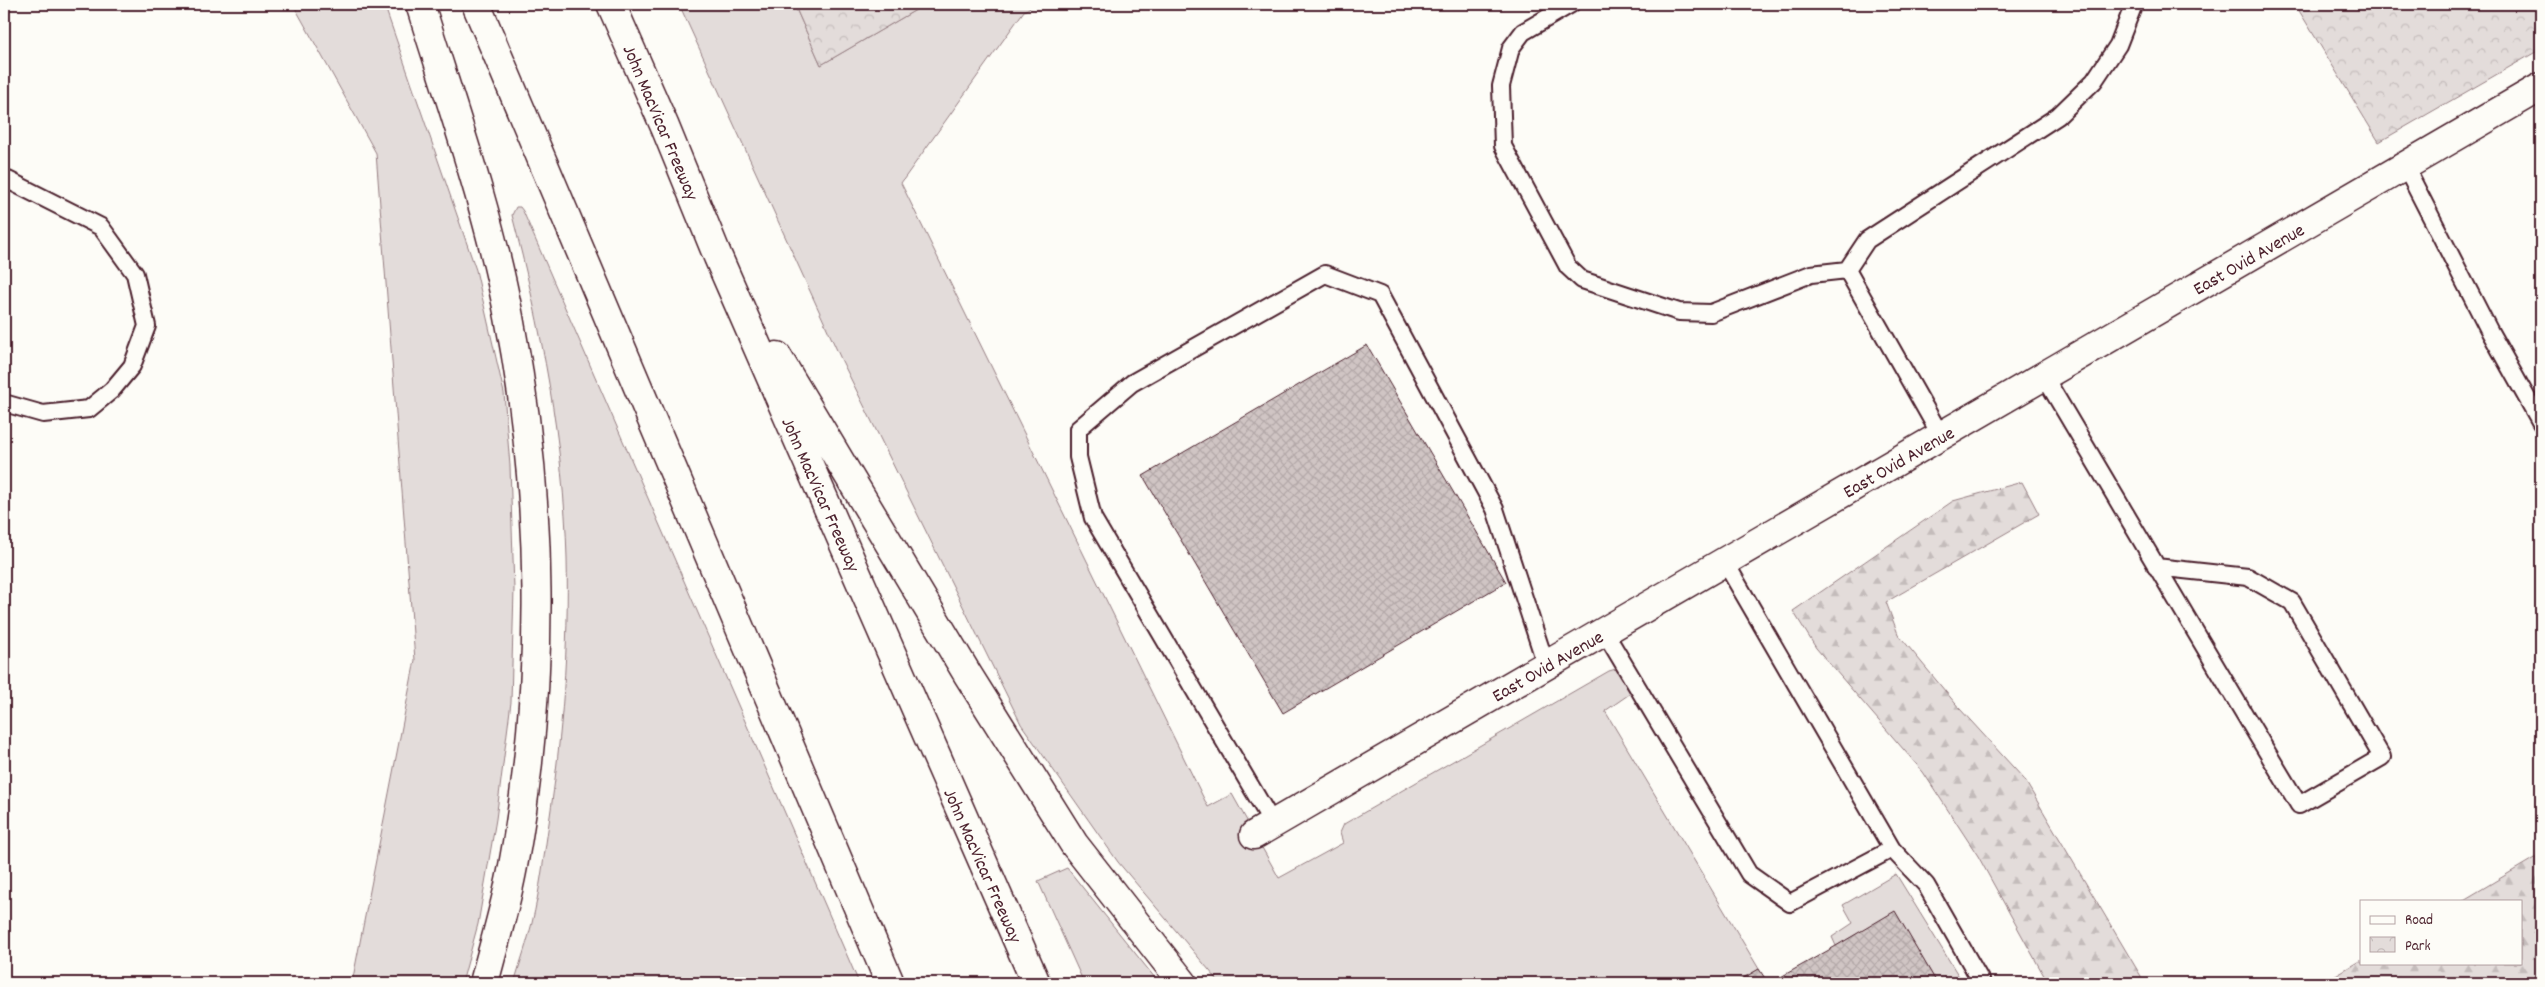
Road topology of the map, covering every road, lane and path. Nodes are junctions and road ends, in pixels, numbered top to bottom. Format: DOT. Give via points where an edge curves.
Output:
graph roads {
  1 [pos="420,4"];
  2 [pos="476,4"];
  3 [pos="611,4"];
  4 [pos="1571,4"];
  5 [pos="2134,4"];
  6 [pos="2541,87"];
  7 [pos="2405,166"];
  8 [pos="4,178"];
  9 [pos="718,257"];
  10 [pos="1847,270"];
  11 [pos="2044,376"];
  12 [pos="4,403"];
  13 [pos="2541,424"];
  14 [pos="1941,436"];
  15 [pos="1725,562"];
  16 [pos="2156,567"];
  17 [pos="1604,631"];
  18 [pos="1546,665"];
  19 [pos="1264,829"];
  20 [pos="1892,849"];
  21 [pos="484,983"];
  22 [pos="890,983"];
  23 [pos="1036,983"];
  24 [pos="1183,983"];
  25 [pos="1982,983"];
  1 -- 21 [label="main road" via="484,209 509,316 527,424 538,572 533,720 513,867"];
  2 -- 22 [label="main road"];
  3 -- 9 [label="main road, John MacVicar Freeway" via="666,127"];
  4 -- 10 [label="lane" via="1523,32 1511,48 1501,86 1503,146 1568,267 1582,280 1679,312 1711,313 1811,274"];
  5 -- 10 [label="lane" via="2118,45 2094,81 2058,116 1867,240"];
  6 -- 7 [label="main road, East Ovid Avenue"];
  7 -- 11 [label="main road, East Ovid Avenue"];
  7 -- 13 [label="lane"];
  8 -- 12 [label="lane" via="101,226 135,274 147,326 132,366 112,390 89,409 43,414"];
  9 -- 23 [label="main road, John MacVicar Freeway"];
  9 -- 24 [label="main road" via="968,675 1074,844"];
  10 -- 14 [label="lane"];
  11 -- 14 [label="main road, East Ovid Avenue"];
  11 -- 16 [label="lane"];
  14 -- 15 [label="main road, East Ovid Avenue"];
  15 -- 17 [label="main road, East Ovid Avenue"];
  15 -- 20 [label="lane"];
  16 -- 16 [label="lane" via="2299,805 2382,756 2292,602 2248,577"];
  17 -- 18 [label="main road, East Ovid Avenue"];
  17 -- 20 [label="lane" via="1749,874 1790,903"];
  18 -- 19 [label="main road, East Ovid Avenue"];
  18 -- 19 [label="lane" via="1495,508 1380,295 1325,274 1132,383 1078,429 1078,457 1093,518"];
  20 -- 25 [label="lane" via="1926,885"];
}
